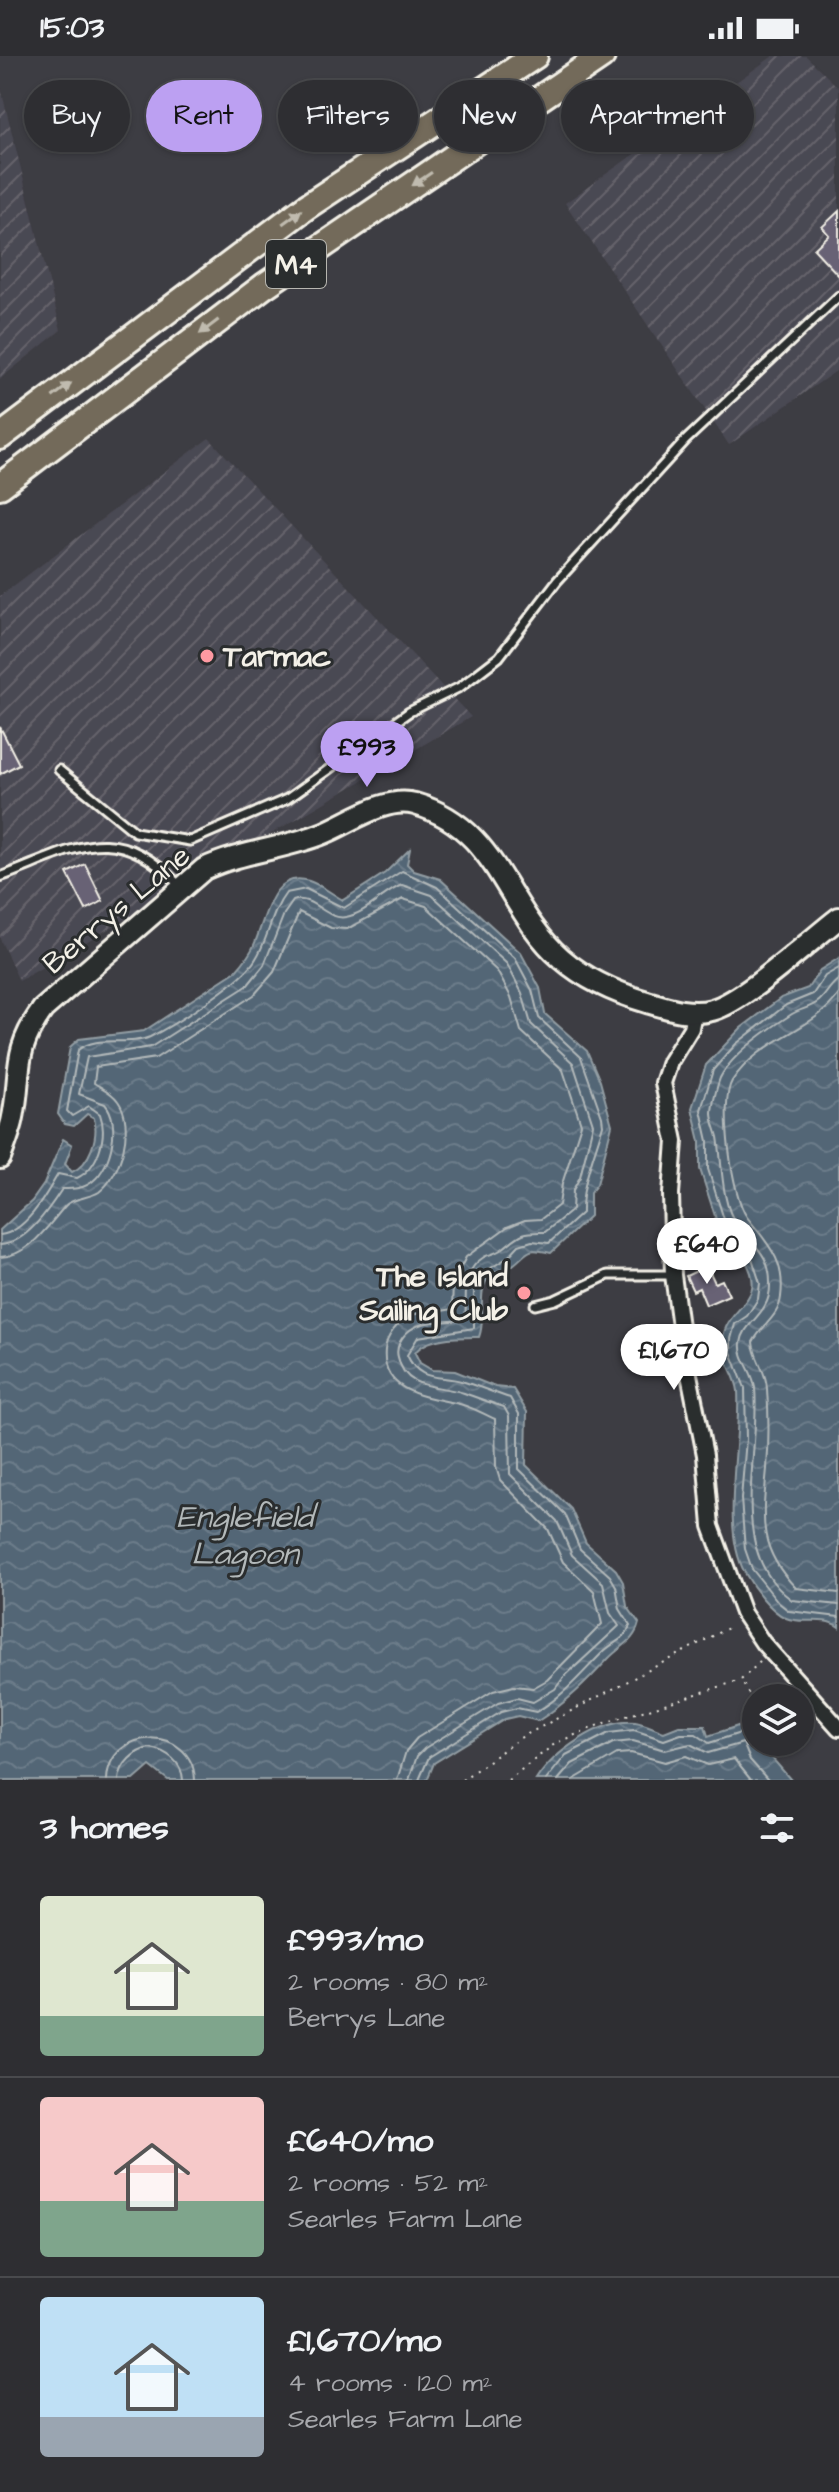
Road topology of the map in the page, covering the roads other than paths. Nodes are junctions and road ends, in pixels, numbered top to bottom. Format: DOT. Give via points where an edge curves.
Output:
graph roads {
  1 [pos="535,56"];
  2 [pos="602,56"];
  3 [pos="839,296"];
  4 [pos="0,437"];
  5 [pos="0,486"];
  6 [pos="59,770"];
  7 [pos="0,877"];
  8 [pos="181,887"];
  9 [pos="839,918"];
  10 [pos="694,1012"];
  11 [pos="0,1158"];
  12 [pos="673,1275"];
  13 [pos="535,1305"];
  14 [pos="839,1728"];
  4 -- 1 [label="highway, M4, one-way" via="306,207"];
  2 -- 5 [label="highway, M4, one-way" via="264,286"];
  3 -- 6 [label="lane" via="686,440 557,581 499,657 460,687 409,712 287,799 190,841 135,832"];
  7 -- 8 [label="lane" via="107,842 130,848"];
  8 -- 10 [label="street, Berrys Lane" via="227,859 297,843 390,803 413,804 469,832 490,855 529,920 560,957 592,981 634,999"];
  8 -- 11 [label="street, Berrys Lane" via="43,1009 26,1033 12,1120"];
  9 -- 10 [label="street, Berrys Lane" via="733,1000"];
  10 -- 12 [label="street" via="663,1083 675,1141"];
  12 -- 13 [label="lane" via="608,1275"];
  12 -- 14 [label="street" via="705,1455 711,1526 743,1613"];
}
